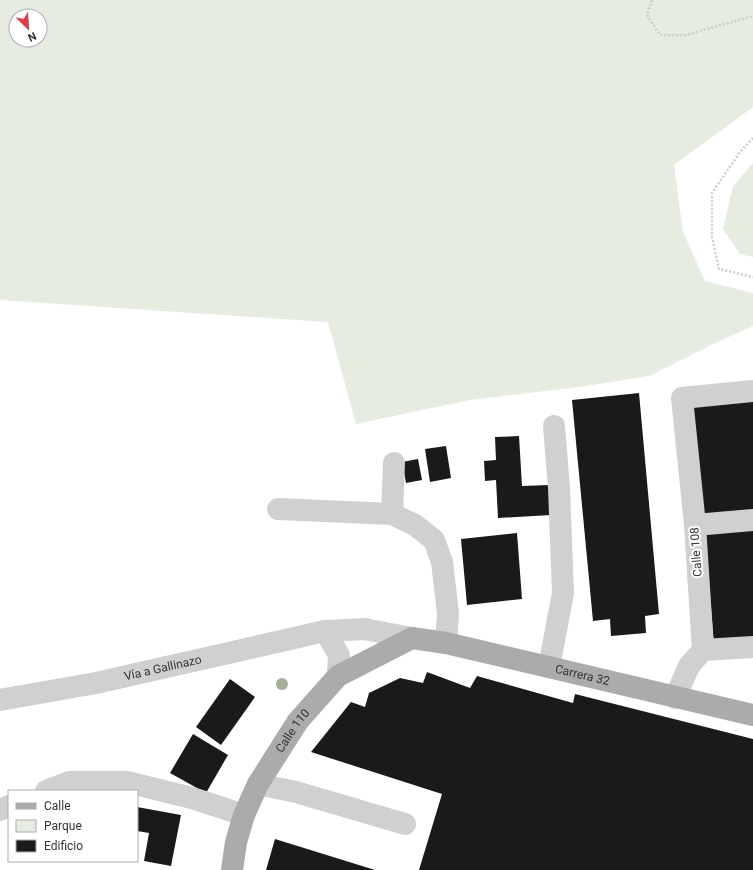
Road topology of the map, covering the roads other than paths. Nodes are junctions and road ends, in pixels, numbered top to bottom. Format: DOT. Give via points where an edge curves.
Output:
graph roads {
  1 [pos="753,391"];
  2 [pos="554,426"];
  3 [pos="394,463"];
  4 [pos="278,509"];
  5 [pos="392,514"];
  6 [pos="753,520"];
  7 [pos="695,526"];
  8 [pos="325,632"];
  9 [pos="412,638"];
  10 [pos="446,643"];
  11 [pos="753,647"];
  12 [pos="703,650"];
  13 [pos="549,667"];
  14 [pos="338,676"];
  15 [pos="675,698"];
  16 [pos="0,700"];
  17 [pos="753,715"];
  18 [pos="258,784"];
  19 [pos="68,786"];
  20 [pos="50,790"];
  21 [pos="244,815"];
  22 [pos="405,824"];
  23 [pos="232,870"];
  1 -- 7 [label="street, Calle 108" via="682,398"];
  2 -- 13 [label="street" via="563,593"];
  3 -- 5 [label="street"];
  4 -- 5 [label="street"];
  5 -- 10 [label="street" via="415,525 434,540 442,562 448,613"];
  6 -- 7 [label="street"];
  7 -- 12 [label="street, Calle 108"];
  8 -- 9 [label="street, Vía a Gallinazo" via="364,630"];
  8 -- 14 [label="street" via="339,655"];
  8 -- 16 [label="street, Vía a Gallinazo" via="96,683"];
  9 -- 10 [label="main road, Carrera 32"];
  9 -- 14 [label="main road, Calle 110"];
  10 -- 13 [label="main road, Carrera 32"];
  11 -- 12 [label="street"];
  12 -- 15 [label="street" via="689,666"];
  13 -- 15 [label="main road, Carrera 32"];
  14 -- 18 [label="main road, Calle 110" via="298,721"];
  15 -- 17 [label="main road, Carrera 32"];
  18 -- 21 [label="main road, Calle 110"];
  18 -- 22 [label="street" via="296,792"];
  19 -- 20 [label="street"];
  19 -- 21 [label="street" via="127,782 192,798"];
  21 -- 23 [label="main road, Calle 110" via="236,842"];
}
